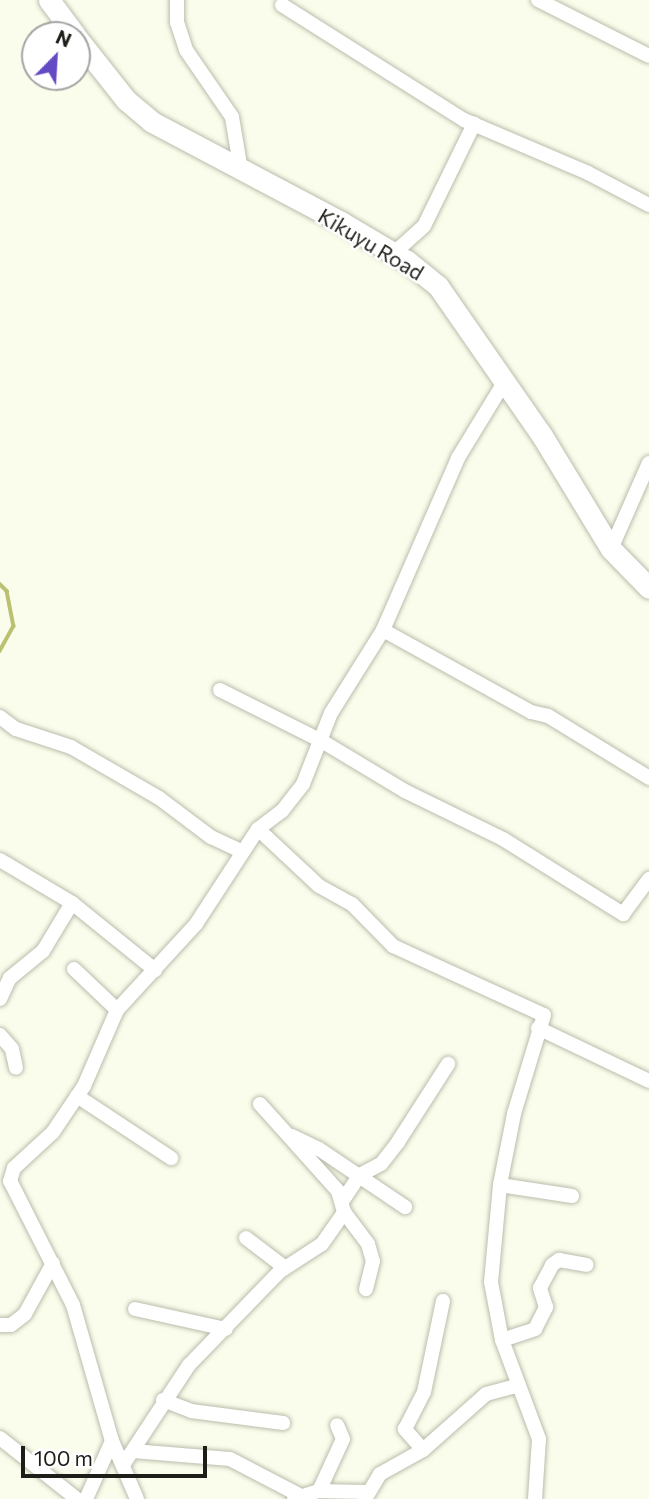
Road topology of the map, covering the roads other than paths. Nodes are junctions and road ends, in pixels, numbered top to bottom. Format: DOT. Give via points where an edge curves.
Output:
graph roads {
  1 [pos="50,0"];
  2 [pos="177,0"];
  3 [pos="538,0"];
  4 [pos="282,5"];
  5 [pos="65,21"];
  6 [pos="91,55"];
  7 [pos="649,56"];
  8 [pos="474,124"];
  9 [pos="241,171"];
  10 [pos="649,205"];
  11 [pos="394,253"];
  12 [pos="505,381"];
  13 [pos="649,463"];
  14 [pos="611,549"];
  15 [pos="649,588"];
  16 [pos="383,630"];
  17 [pos="220,690"];
  18 [pos="0,717"];
  19 [pos="320,740"];
  20 [pos="649,778"];
  21 [pos="258,829"];
  22 [pos="243,852"];
  23 [pos="0,860"];
  24 [pos="649,879"];
  25 [pos="72,903"];
  26 [pos="74,969"];
  27 [pos="155,970"];
  28 [pos="0,999"];
  29 [pos="117,1010"];
  30 [pos="538,1028"];
  31 [pos="0,1035"];
  32 [pos="448,1064"];
  33 [pos="16,1068"];
  34 [pos="649,1081"];
  35 [pos="77,1096"];
  36 [pos="260,1104"];
  37 [pos="287,1135"];
  38 [pos="171,1158"];
  39 [pos="360,1175"];
  40 [pos="5,1184"];
  41 [pos="500,1185"];
  42 [pos="572,1196"];
  43 [pos="344,1206"];
  44 [pos="405,1207"];
  45 [pos="246,1238"];
  46 [pos="53,1263"];
  47 [pos="587,1265"];
  48 [pos="284,1267"];
  49 [pos="366,1289"];
  50 [pos="443,1301"];
  51 [pos="135,1309"];
  52 [pos="0,1325"];
  53 [pos="226,1329"];
  54 [pos="502,1340"];
  55 [pos="519,1385"];
  56 [pos="163,1400"];
  57 [pos="283,1423"];
  58 [pos="337,1425"];
  59 [pos="0,1438"];
  60 [pos="111,1441"];
  61 [pos="423,1450"];
  62 [pos="133,1451"];
  63 [pos="123,1465"];
  64 [pos="319,1490"];
  65 [pos="366,1496"];
  66 [pos="297,1498"];
  67 [pos="77,1499"];
  68 [pos="86,1499"];
  69 [pos="137,1499"];
  70 [pos="535,1499"];
  1 -- 5 [label="main road, Kikuyu Road"];
  2 -- 9 [label="street" via="177,22 186,50 232,117"];
  3 -- 7 [label="street"];
  4 -- 8 [label="street"];
  6 -- 9 [label="main road, Kikuyu Road" via="126,100 152,122"];
  8 -- 10 [label="street"];
  8 -- 11 [label="street" via="424,226"];
  9 -- 11 [label="main road, Kikuyu Road"];
  11 -- 12 [label="main road, Kikuyu Road" via="438,286"];
  12 -- 14 [label="main road, Kikuyu Road"];
  12 -- 16 [label="street" via="458,458"];
  13 -- 14 [label="street"];
  14 -- 15 [label="main road, Kikuyu Road"];
  16 -- 19 [label="street" via="331,713"];
  16 -- 20 [label="street" via="531,712 548,716"];
  17 -- 19 [label="street"];
  18 -- 22 [label="street" via="16,729 71,747 159,798 211,837"];
  19 -- 21 [label="street" via="303,784 282,811"];
  19 -- 24 [label="street" via="405,791 503,839 623,914"];
  21 -- 22 [label="street"];
  21 -- 30 [label="street" via="319,886 352,904 393,946 544,1015"];
  22 -- 27 [label="street" via="196,924"];
  23 -- 25 [label="street"];
  25 -- 27 [label="street"];
  25 -- 28 [label="street" via="43,951 10,978"];
  26 -- 29 [label="street"];
  27 -- 29 [label="street"];
  29 -- 35 [label="street"];
  30 -- 34 [label="street"];
  30 -- 41 [label="street"];
  31 -- 33 [label="street" via="12,1049"];
  32 -- 39 [label="street" via="426,1104 381,1164"];
  35 -- 38 [label="street"];
  35 -- 40 [label="street" via="53,1132 14,1168"];
  36 -- 37 [label="street"];
  37 -- 39 [label="street"];
  37 -- 43 [label="street"];
  39 -- 43 [label="street"];
  39 -- 44 [label="street"];
  40 -- 46 [label="street"];
  41 -- 42 [label="street"];
  41 -- 54 [label="street" via="491,1282"];
  43 -- 48 [label="street" via="322,1244"];
  43 -- 49 [label="street" via="368,1244 373,1261"];
  45 -- 48 [label="street"];
  46 -- 52 [label="street" via="25,1314 11,1325"];
  46 -- 60 [label="street" via="73,1305"];
  47 -- 54 [label="street" via="559,1260 552,1265 540,1288 546,1307 535,1329"];
  48 -- 53 [label="street"];
  50 -- 61 [label="street" via="424,1392 405,1429"];
  51 -- 53 [label="street"];
  53 -- 56 [label="street" via="189,1365"];
  54 -- 55 [label="street"];
  55 -- 61 [label="street" via="486,1394"];
  55 -- 70 [label="street" via="539,1439"];
  56 -- 57 [label="street" via="191,1411"];
  56 -- 62 [label="street"];
  58 -- 64 [label="street" via="343,1439"];
  59 -- 67 [label="street"];
  60 -- 63 [label="street"];
  60 -- 68 [label="street"];
  61 -- 65 [label="street" via="380,1474"];
  62 -- 63 [label="street"];
  62 -- 66 [label="street" via="230,1459"];
  63 -- 69 [label="street"];
  64 -- 65 [label="street"];
  64 -- 66 [label="street"];
}
